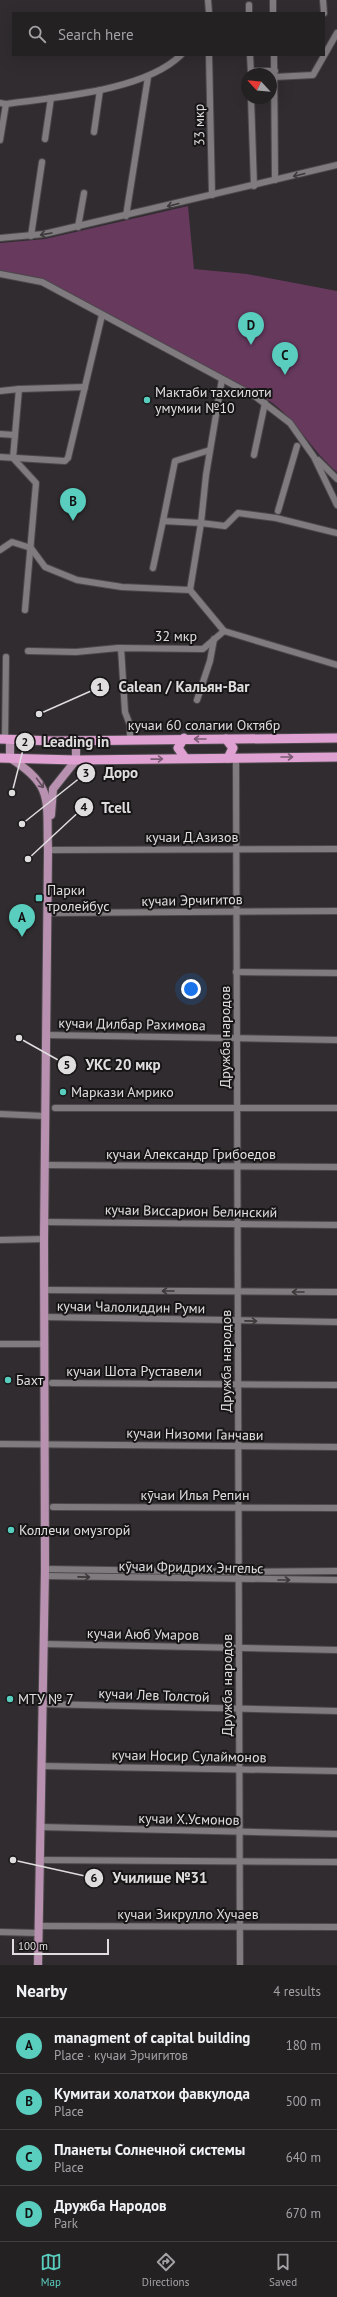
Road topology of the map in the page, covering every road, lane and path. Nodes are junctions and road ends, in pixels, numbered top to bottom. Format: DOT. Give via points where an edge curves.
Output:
graph roads {
  1 [pos="208,0"];
  2 [pos="272,0"];
  3 [pos="323,0"];
  4 [pos="249,5"];
  5 [pos="209,12"];
  6 [pos="249,12"];
  7 [pos="273,12"];
  8 [pos="324,12"];
  9 [pos="337,33"];
  10 [pos="325,54"];
  11 [pos="180,56"];
  12 [pos="209,56"];
  13 [pos="250,56"];
  14 [pos="274,56"];
  15 [pos="324,56"];
  16 [pos="251,68"];
  17 [pos="274,68"];
  18 [pos="277,74"];
  19 [pos="148,77"];
  20 [pos="100,90"];
  21 [pos="51,98"];
  22 [pos="3,104"];
  23 [pos="251,104"];
  24 [pos="275,104"];
  25 [pos="94,132"];
  26 [pos="0,140"];
  27 [pos="45,140"];
  28 [pos="42,162"];
  29 [pos="337,165"];
  30 [pos="276,180"];
  31 [pos="254,186"];
  32 [pos="84,193"];
  33 [pos="212,196"];
  34 [pos="126,216"];
  35 [pos="78,227"];
  36 [pos="31,236"];
  37 [pos="0,238"];
  38 [pos="0,274"];
  39 [pos="102,315"];
  40 [pos="222,379"];
  41 [pos="85,387"];
  42 [pos="19,389"];
  43 [pos="0,391"];
  44 [pos="264,403"];
  45 [pos="0,434"];
  46 [pos="15,435"];
  47 [pos="297,446"];
  48 [pos="210,450"];
  49 [pos="254,455"];
  50 [pos="314,456"];
  51 [pos="0,457"];
  52 [pos="14,458"];
  53 [pos="337,478"];
  54 [pos="337,506"];
  55 [pos="278,510"];
  56 [pos="163,521"];
  57 [pos="201,523"];
  58 [pos="337,533"];
  59 [pos="31,548"];
  60 [pos="0,550"];
  61 [pos="153,568"];
  62 [pos="190,590"];
  63 [pos="25,610"];
  64 [pos="224,631"];
  65 [pos="214,639"];
  66 [pos="121,648"];
  67 [pos="28,652"];
  68 [pos="6,657"];
  69 [pos="337,665"];
  70 [pos="197,700"];
  71 [pos="184,738"];
  72 [pos="337,738"];
  73 [pos="5,739"];
  74 [pos="130,739"];
  75 [pos="226,739"];
  76 [pos="76,741"];
  77 [pos="337,757"];
  78 [pos="0,758"];
  79 [pos="10,758"];
  80 [pos="185,758"];
  81 [pos="232,758"];
  82 [pos="76,760"];
  83 [pos="337,848"];
  84 [pos="236,849"];
  85 [pos="48,850"];
  86 [pos="236,911"];
  87 [pos="337,911"];
  88 [pos="48,914"];
  89 [pos="236,972"];
  90 [pos="337,973"];
  91 [pos="46,1035"];
  92 [pos="237,1038"];
  93 [pos="337,1040"];
  94 [pos="55,1108"];
  95 [pos="237,1108"];
  96 [pos="337,1108"];
  97 [pos="0,1114"];
  98 [pos="43,1116"];
  99 [pos="45,1165"];
  100 [pos="237,1166"];
  101 [pos="337,1167"];
  102 [pos="44,1222"];
  103 [pos="237,1224"];
  104 [pos="337,1225"];
  105 [pos="44,1239"];
  106 [pos="0,1240"];
  107 [pos="44,1290"];
  108 [pos="238,1292"];
  109 [pos="337,1292"];
  110 [pos="44,1317"];
  111 [pos="238,1321"];
  112 [pos="337,1322"];
  113 [pos="0,1344"];
  114 [pos="43,1344"];
  115 [pos="52,1383"];
  116 [pos="238,1384"];
  117 [pos="337,1385"];
  118 [pos="0,1444"];
  119 [pos="47,1445"];
  120 [pos="238,1446"];
  121 [pos="337,1447"];
  122 [pos="53,1507"];
  123 [pos="238,1507"];
  124 [pos="337,1508"];
  125 [pos="238,1572"];
  126 [pos="337,1572"];
  127 [pos="45,1573"];
  128 [pos="238,1580"];
  129 [pos="337,1580"];
  130 [pos="44,1644"];
  131 [pos="239,1649"];
  132 [pos="337,1650"];
  133 [pos="42,1704"];
  134 [pos="239,1710"];
  135 [pos="337,1710"];
  136 [pos="41,1766"];
  137 [pos="239,1770"];
  138 [pos="337,1771"];
  139 [pos="40,1827"];
  140 [pos="239,1833"];
  141 [pos="337,1834"];
  142 [pos="40,1860"];
  143 [pos="239,1862"];
  144 [pos="337,1862"];
  145 [pos="240,1927"];
  146 [pos="337,1927"];
  147 [pos="38,1929"];
  148 [pos="0,1932"];
  149 [pos="38,1965"];
  150 [pos="240,1965"];
  1 -- 5 [label="street"];
  2 -- 7 [label="street"];
  3 -- 8 [label="street"];
  4 -- 6 [label="street"];
  9 -- 10 [label="street"];
  11 -- 19 [label="street" via="170,66"];
  12 -- 33 [label="street, 33 мкр"];
  13 -- 16 [label="street"];
  14 -- 17 [label="street"];
  15 -- 18 [label="street" via="313,75"];
  19 -- 20 [label="street"];
  19 -- 34 [label="street"];
  20 -- 21 [label="street"];
  20 -- 25 [label="street"];
  21 -- 22 [label="street"];
  21 -- 27 [label="street"];
  22 -- 26 [label="street"];
  23 -- 31 [label="street"];
  24 -- 30 [label="street"];
  28 -- 36 [label="street"];
  29 -- 30 [label="street, one-way"];
  30 -- 31 [label="street"];
  31 -- 33 [label="street"];
  32 -- 35 [label="street"];
  33 -- 34 [label="street, one-way"];
  34 -- 35 [label="street"];
  35 -- 36 [label="street, one-way"];
  36 -- 37 [label="street"];
  38 -- 39 [label="street" via="42,282"];
  39 -- 40 [label="street"];
  39 -- 41 [label="street"];
  40 -- 44 [label="street"];
  40 -- 48 [label="street"];
  41 -- 42 [label="street"];
  41 -- 52 [label="street" via="68,458 65,461"];
  42 -- 43 [label="street"];
  42 -- 46 [label="street"];
  44 -- 49 [label="street"];
  44 -- 50 [label="street" via="290,423"];
  45 -- 46 [label="street"];
  46 -- 52 [label="street"];
  47 -- 55 [label="street"];
  48 -- 56 [label="street" via="175,461"];
  48 -- 57 [label="street"];
  50 -- 53 [label="street"];
  50 -- 54 [label="street"];
  51 -- 52 [label="street"];
  52 -- 59 [label="street" via="36,483"];
  56 -- 57 [label="street"];
  56 -- 61 [label="street"];
  57 -- 58 [label="street" via="225,526 238,513 276,518"];
  57 -- 62 [label="street"];
  59 -- 60 [label="street" via="12,542"];
  59 -- 62 [label="street" via="45,566 77,580 122,587"];
  59 -- 63 [label="street"];
  62 -- 64 [label="street"];
  64 -- 65 [label="street, 32 мкр"];
  64 -- 69 [label="street"];
  65 -- 66 [label="street, 32 мкр" via="203,649"];
  65 -- 70 [label="street" via="210,661"];
  66 -- 67 [label="street, 32 мкр" via="76,652"];
  66 -- 74 [label="street" via="125,712 130,725"];
  68 -- 73 [label="street"];
  71 -- 74 [label="highway, кучаи 60 солагии Октябр"];
  75 -- 71 [label="highway, кучаи 60 солагии Октябр, one-way"];
  71 -- 80 [label="highway" via="178,748"];
  72 -- 75 [label="highway, кучаи 60 солагии Октябр"];
  73 -- 76 [label="highway, кучаи 60 солагии Октябр"];
  73 -- 79 [label="main road"];
  74 -- 76 [label="highway, кучаи 60 солагии Октябр"];
  75 -- 81 [label="highway" via="233,748"];
  76 -- 82 [label="main road"];
  81 -- 77 [label="highway, one-way"];
  78 -- 79 [label="highway"];
  79 -- 82 [label="highway"];
  79 -- 85 [label="main road, one-way" via="26,768 43,786"];
  80 -- 81 [label="highway"];
  82 -- 80 [label="highway, one-way"];
  81 -- 84 [label="street, Дружба народов"];
  82 -- 85 [label="main road" via="53,789"];
  83 -- 84 [label="street, кучаи Д.Азизов"];
  84 -- 85 [label="street, кучаи Д.Азизов"];
  84 -- 86 [label="street, Дружба народов"];
  85 -- 88 [label="main road"];
  86 -- 87 [label="street, кучаи Эрчигитов"];
  86 -- 88 [label="street, кучаи Эрчигитов"];
  86 -- 89 [label="street, Дружба народов"];
  88 -- 91 [label="main road"];
  89 -- 90 [label="street"];
  89 -- 92 [label="street, Дружба народов"];
  91 -- 92 [label="street, кучаи Дилбар Рахимова"];
  91 -- 98 [label="main road"];
  92 -- 93 [label="street, кучаи Дилбар Рахимова"];
  92 -- 95 [label="street, Дружба народов"];
  94 -- 95 [label="street"];
  95 -- 96 [label="street"];
  95 -- 100 [label="street, Дружба народов"];
  97 -- 98 [label="street"];
  98 -- 99 [label="main road"];
  99 -- 100 [label="street, кучаи Александр Грибоедов"];
  99 -- 102 [label="main road"];
  100 -- 101 [label="street, кучаи Александр Грибоедов"];
  100 -- 103 [label="street, Дружба народов"];
  102 -- 103 [label="street, кучаи Виссарион Белинский"];
  102 -- 105 [label="main road"];
  103 -- 104 [label="street, кучаи Виссарион Белинский"];
  103 -- 108 [label="street, Дружба народов"];
  105 -- 106 [label="street"];
  105 -- 107 [label="main road"];
  108 -- 107 [label="street, кучаи Чалолиддин Руми, one-way"];
  107 -- 110 [label="main road"];
  109 -- 108 [label="street, кучаи Чалолиддин Руми, one-way"];
  108 -- 111 [label="street, Дружба народов"];
  110 -- 111 [label="street, кучаи Чалолиддин Руми"];
  110 -- 114 [label="main road"];
  111 -- 112 [label="street, кучаи Чалолиддин Руми, one-way"];
  111 -- 116 [label="street, Дружба народов"];
  113 -- 114 [label="street"];
  114 -- 119 [label="main road"];
  115 -- 116 [label="street, кучаи Шота Руставели"];
  116 -- 117 [label="street, кучаи Шота Руставели"];
  116 -- 120 [label="street, Дружба народов"];
  118 -- 119 [label="street, кучаи Низоми Ганчави"];
  119 -- 120 [label="street, кучаи Низоми Ганчави"];
  119 -- 127 [label="main road"];
  120 -- 121 [label="street, кучаи Низоми Ганчави"];
  120 -- 123 [label="street, Дружба народов"];
  122 -- 123 [label="street, кӯчаи Илья Репин"];
  123 -- 124 [label="street, кӯчаи Илья Репин"];
  123 -- 125 [label="street, Дружба народов"];
  125 -- 126 [label="street, кӯчаи Фридрих Энгельс"];
  125 -- 127 [label="street, кӯчаи Фридрих Энгельс"];
  125 -- 128 [label="street, Дружба народов"];
  127 -- 128 [label="street, кӯчаи Фридрих Энгельс, one-way"];
  127 -- 130 [label="main road"];
  128 -- 129 [label="street, кӯчаи Фридрих Энгельс, one-way"];
  128 -- 131 [label="street, Дружба народов"];
  130 -- 131 [label="street, кучаи Аюб Умаров"];
  130 -- 133 [label="main road"];
  131 -- 132 [label="street, кучаи Аюб Умаров"];
  131 -- 134 [label="street, Дружба народов"];
  133 -- 134 [label="street, кучаи Лев Толстой"];
  133 -- 136 [label="main road"];
  134 -- 135 [label="street, кучаи Лев Толстой"];
  134 -- 137 [label="street, Дружба народов"];
  136 -- 137 [label="street, кучаи Носир Сулаймонов"];
  136 -- 139 [label="main road"];
  137 -- 138 [label="street, кучаи Носир Сулаймонов"];
  137 -- 140 [label="street, Дружба народов"];
  139 -- 140 [label="street, кучаи Х.Усмонов"];
  139 -- 142 [label="main road"];
  140 -- 141 [label="street, кучаи Х.Усмонов"];
  140 -- 143 [label="street, Дружба народов"];
  142 -- 143 [label="street"];
  142 -- 147 [label="main road"];
  143 -- 144 [label="street"];
  143 -- 145 [label="street, Дружба народов"];
  145 -- 146 [label="street, кучаи Зикрулло Хучаев"];
  145 -- 147 [label="street, кучаи Зикрулло Хучаев"];
  145 -- 150 [label="street, Дружба народов"];
  147 -- 148 [label="street, кучаи Зикрулло Хучаев"];
  147 -- 149 [label="main road"];
}
